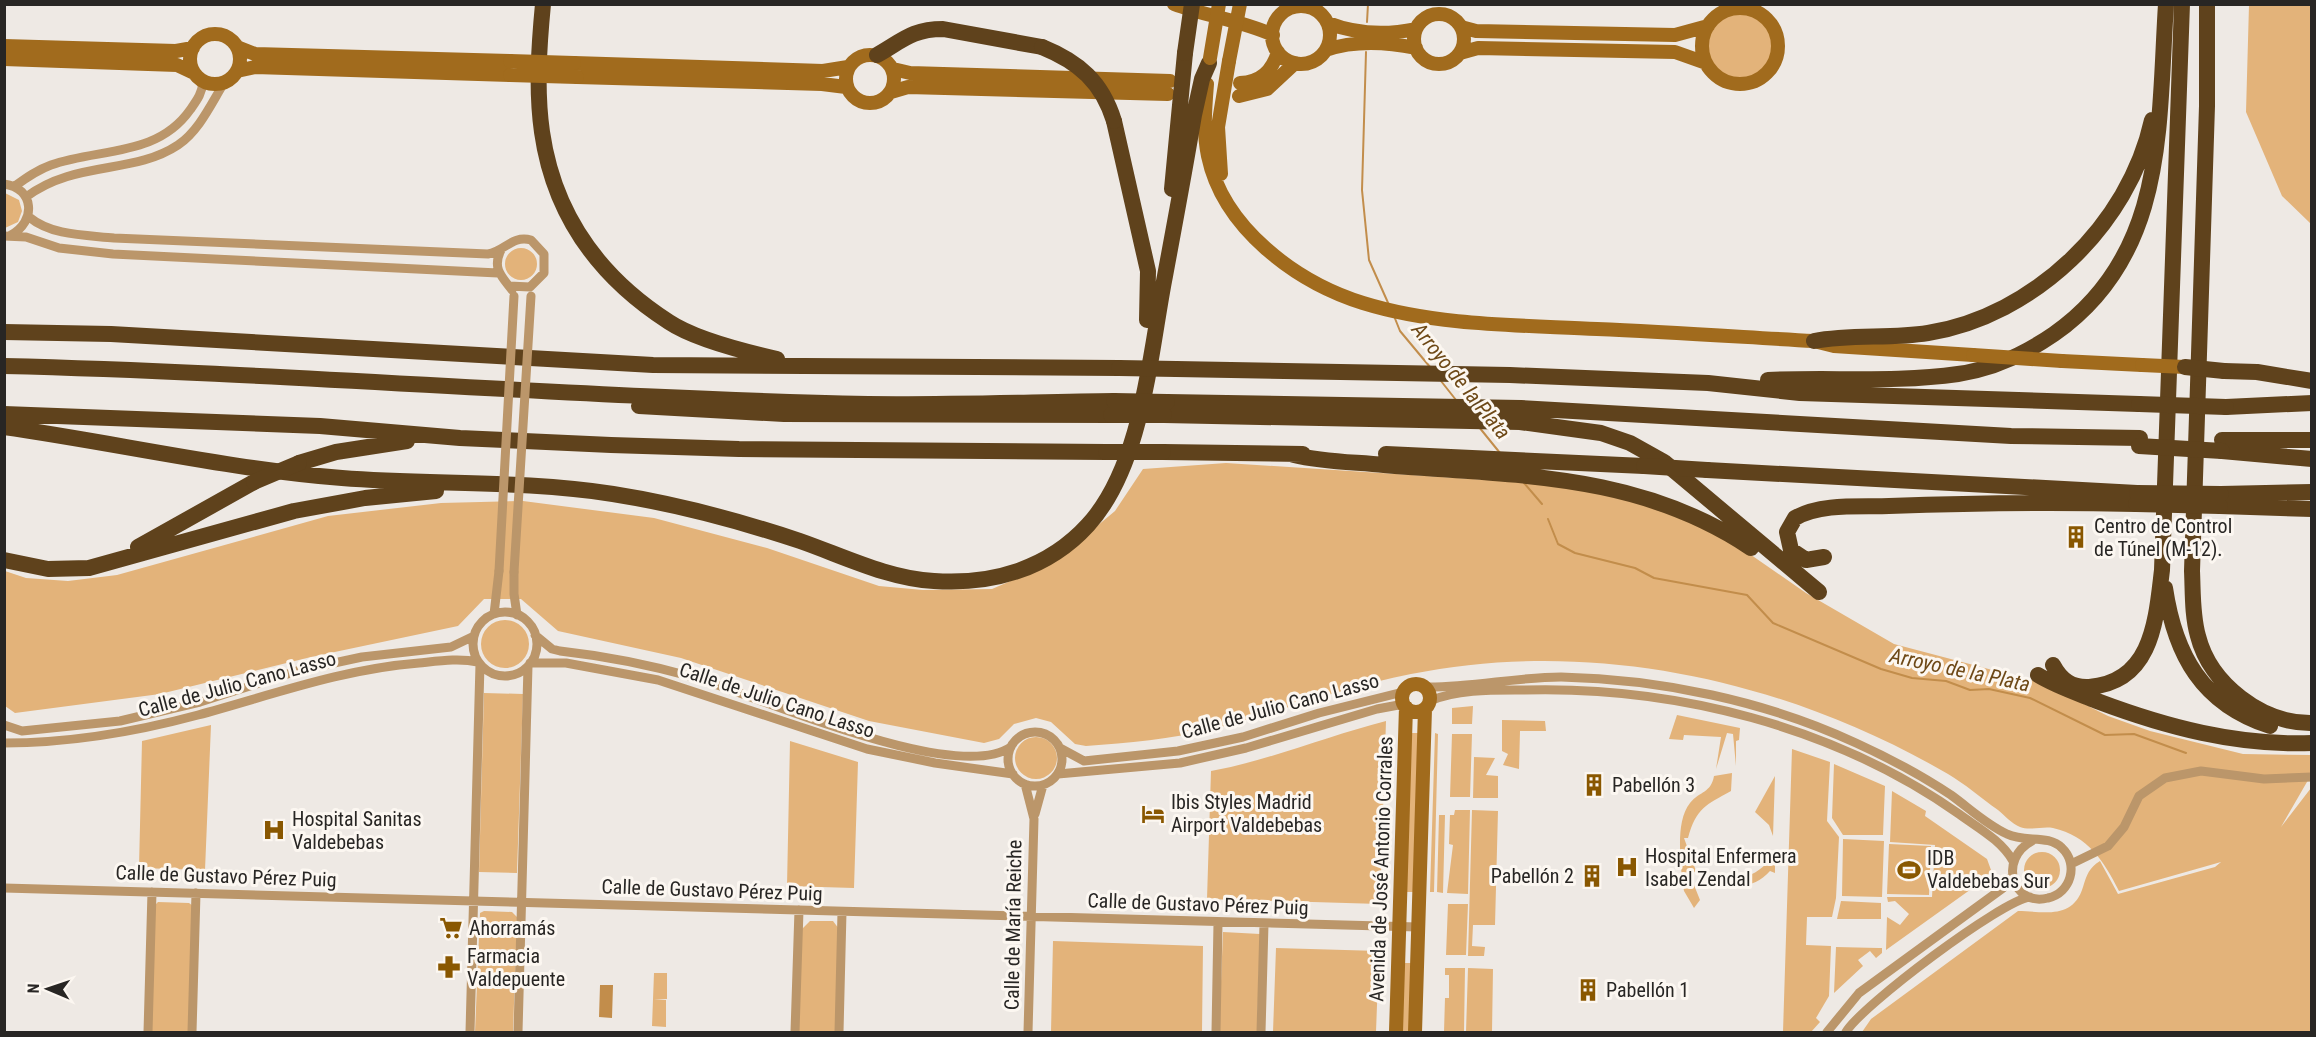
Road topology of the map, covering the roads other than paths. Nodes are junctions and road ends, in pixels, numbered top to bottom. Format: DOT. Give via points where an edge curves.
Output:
graph roads {
  1 [pos="543,4"];
  2 [pos="1192,4"];
  3 [pos="1220,4"];
  4 [pos="1240,4"];
  5 [pos="2166,4"];
  6 [pos="2182,4"];
  7 [pos="2207,4"];
  8 [pos="2215,4"];
  9 [pos="1174,5"];
  10 [pos="1293,6"];
  11 [pos="1720,10"];
  12 [pos="1763,10"];
  13 [pos="1328,23"];
  14 [pos="1708,26"];
  15 [pos="1461,27"];
  16 [pos="1416,29"];
  17 [pos="1272,35"];
  18 [pos="4,46"];
  19 [pos="237,47"];
  20 [pos="193,48"];
  21 [pos="1416,48"];
  22 [pos="1326,50"];
  23 [pos="1278,52"];
  24 [pos="1460,53"];
  25 [pos="877,55"];
  26 [pos="4,59"];
  27 [pos="2162,60"];
  28 [pos="1209,61"];
  29 [pos="1295,63"];
  30 [pos="1706,63"];
  31 [pos="848,67"];
  32 [pos="510,68"];
  33 [pos="893,69"];
  34 [pos="576,70"];
  35 [pos="237,71"];
  36 [pos="198,77"];
  37 [pos="224,83"];
  38 [pos="846,87"];
  39 [pos="891,92"];
  40 [pos="2207,106"];
  41 [pos="4,184"];
  42 [pos="15,186"];
  43 [pos="27,197"];
  44 [pos="29,217"];
  45 [pos="1242,223"];
  46 [pos="8,236"];
  47 [pos="501,250"];
  48 [pos="498,273"];
  49 [pos="1165,274"];
  50 [pos="534,285"];
  51 [pos="509,286"];
  52 [pos="4,332"];
  53 [pos="1814,341"];
  54 [pos="850,364"];
  55 [pos="4,366"];
  56 [pos="2185,367"];
  57 [pos="2312,381"];
  58 [pos="1708,383"];
  59 [pos="1144,387"];
  60 [pos="2312,403"];
  61 [pos="1166,408"];
  62 [pos="4,414"];
  63 [pos="1521,415"];
  64 [pos="4,427"];
  65 [pos="460,438"];
  66 [pos="2312,440"];
  67 [pos="2222,445"];
  68 [pos="2312,459"];
  69 [pos="1470,464"];
  70 [pos="2312,492"];
  71 [pos="2259,494"];
  72 [pos="2136,499"];
  73 [pos="2220,500"];
  74 [pos="2312,500"];
  75 [pos="652,502"];
  76 [pos="2312,509"];
  77 [pos="1824,557"];
  78 [pos="4,560"];
  79 [pos="28,565"];
  80 [pos="2162,570"];
  81 [pos="1790,571"];
  82 [pos="1819,592"];
  83 [pos="494,614"];
  84 [pos="517,615"];
  85 [pos="474,636"];
  86 [pos="535,636"];
  87 [pos="479,663"];
  88 [pos="529,664"];
  89 [pos="2053,665"];
  90 [pos="2038,675"];
  91 [pos="1425,687"];
  92 [pos="2231,688"];
  93 [pos="1404,701"];
  94 [pos="1428,705"];
  95 [pos="2312,712"];
  96 [pos="2312,723"];
  97 [pos="4,725"];
  98 [pos="2312,733"];
  99 [pos="2312,742"];
  100 [pos="4,743"];
  101 [pos="1011,747"];
  102 [pos="1060,748"];
  103 [pos="1013,774"];
  104 [pos="1058,774"];
  105 [pos="2312,777"];
  106 [pos="1025,784"];
  107 [pos="1043,785"];
  108 [pos="1034,819"];
  109 [pos="2032,841"];
  110 [pos="2013,861"];
  111 [pos="2071,864"];
  112 [pos="2012,876"];
  113 [pos="4,888"];
  114 [pos="152,892"];
  115 [pos="196,893"];
  116 [pos="2030,897"];
  117 [pos="473,901"];
  118 [pos="521,902"];
  119 [pos="799,910"];
  120 [pos="842,912"];
  121 [pos="1031,917"];
  122 [pos="1218,923"];
  123 [pos="1264,924"];
  124 [pos="1399,927"];
  125 [pos="1419,927"];
  126 [pos="148,1032"];
  127 [pos="192,1032"];
  128 [pos="470,1032"];
  129 [pos="518,1032"];
  130 [pos="795,1032"];
  131 [pos="839,1032"];
  132 [pos="1028,1032"];
  133 [pos="1216,1032"];
  134 [pos="1261,1032"];
  135 [pos="1396,1032"];
  136 [pos="1415,1032"];
  137 [pos="1827,1032"];
  138 [pos="1846,1032"];
  1 -- 54 [label="highway" via="538,92 542,133 555,186 578,236 610,277 671,324 728,346 776,358"];
  2 -- 49 [label="highway, bridge"];
  3 -- 28 [label="street, bridge"];
  4 -- 45 [label="street, bridge" via="1218,127 1218,157 1221,175"];
  5 -- 27 [label="highway"];
  6 -- 80 [label="highway"];
  7 -- 40 [label="highway"];
  8 -- 40 [label="highway"];
  9 -- 17 [label="street"];
  10 -- 13 [label="street" via="1320,12"];
  10 -- 17 [label="street" via="1279,16"];
  11 -- 12 [label="street"];
  11 -- 14 [label="street"];
  12 -- 30 [label="street" via="1779,46 1777,57 1764,76 1732,84 1716,75"];
  13 -- 16 [label="street" via="1348,31 1397,33"];
  13 -- 22 [label="street" via="1331,37"];
  14 -- 15 [label="street" via="1675,35 1476,31"];
  14 -- 30 [label="street" via="1703,39"];
  15 -- 16 [label="street" via="1441,14 1430,16"];
  15 -- 24 [label="street" via="1464,40"];
  16 -- 21 [label="street"];
  17 -- 23 [label="street"];
  18 -- 20 [label="street" via="176,51"];
  19 -- 20 [label="street" via="226,37 211,35"];
  19 -- 32 [label="street" via="255,54"];
  19 -- 35 [label="street"];
  20 -- 36 [label="street" via="190,56"];
  21 -- 22 [label="street" via="1346,43"];
  21 -- 24 [label="street" via="1430,63 1452,61"];
  22 -- 29 [label="street" via="1318,59"];
  23 -- 29 [label="street"];
  23 -- 29 [label="street" via="1273,66 1261,78 1239,89 1267,89"];
  24 -- 30 [label="street" via="1478,48 1675,52"];
  25 -- 31 [label="street" via="861,56"];
  25 -- 33 [label="street"];
  25 -- 59 [label="highway, bridge" via="911,33 943,29 1042,47 1066,57 1098,85 1114,121 1149,271"];
  26 -- 36 [label="street" via="177,65"];
  27 -- 53 [label="highway" via="2149,132 2130,179 2095,234 2061,269 2012,303 1950,328 1894,337"];
  27 -- 58 [label="highway" via="2155,170 2137,230 2107,282 2066,326 2006,361 1958,374 1881,380"];
  28 -- 45 [label="street" via="1204,133 1208,158 1224,198"];
  28 -- 49 [label="highway" via="1202,79"];
  31 -- 34 [label="street" via="823,71"];
  31 -- 38 [label="street"];
  32 -- 34 [label="street, bridge"];
  32 -- 35 [label="street" via="255,67"];
  33 -- 39 [label="street" via="895,81"];
  33 -- 39 [label="street" via="1169,88 908,87"];
  34 -- 38 [label="street"];
  35 -- 37 [label="street"];
  36 -- 37 [label="street" via="213,85"];
  36 -- 42 [label="street" via="201,95 166,135 134,148 52,165"];
  37 -- 43 [label="street" via="197,128 177,145 145,158 63,175"];
  38 -- 39 [label="street" via="854,99 867,104 881,102"];
  40 -- 92 [label="highway" via="2192,571 2197,635 2206,658"];
  41 -- 42 [label="street"];
  42 -- 43 [label="street"];
  43 -- 44 [label="street"];
  44 -- 46 [label="street" via="19,231"];
  44 -- 47 [label="street" via="45,228 114,238 488,254"];
  45 -- 53 [label="street" via="1269,252 1320,284 1362,303 1402,312 1492,323"];
  46 -- 48 [label="street" via="59,248 113,254"];
  47 -- 48 [label="street"];
  47 -- 50 [label="street" via="521,238 540,247 546,268"];
  48 -- 51 [label="street"];
  49 -- 59 [label="highway"];
  50 -- 51 [label="street"];
  50 -- 84 [label="street, bridge" via="514,572"];
  51 -- 83 [label="street, bridge" via="514,296 500,571"];
  52 -- 54 [label="highway" via="111,334 653,365"];
  53 -- 56 [label="street, bridge" via="1834,346 1972,356"];
  54 -- 58 [label="highway, bridge" via="1510,375"];
  55 -- 61 [label="highway, bridge" via="583,394 870,404"];
  56 -- 57 [label="highway, bridge"];
  58 -- 60 [label="highway, bridge" via="1800,393 2226,407"];
  59 -- 75 [label="highway" via="1123,470 1106,501 1088,525 1062,547 1007,576 981,582 930,581 887,571 761,528"];
  61 -- 63 [label="highway" via="1427,419"];
  61 -- 63 [label="highway" via="1409,404"];
  62 -- 65 [label="highway" via="320,426"];
  63 -- 67 [label="highway"];
  63 -- 81 [label="highway" via="1601,433 1645,451 1679,474"];
  64 -- 75 [label="highway" via="267,470 343,478 578,489"];
  65 -- 69 [label="highway, bridge" via="739,449 1294,455"];
  65 -- 79 [label="highway, bridge" via="377,444 336,452 254,482 123,553 89,562"];
  66 -- 67 [label="highway"];
  67 -- 68 [label="highway"];
  69 -- 72 [label="highway, bridge" via="1540,461 1644,466"];
  69 -- 81 [label="highway" via="1621,490 1674,507 1706,521"];
  70 -- 71 [label="highway"];
  71 -- 73 [label="highway"];
  71 -- 74 [label="highway"];
  72 -- 73 [label="highway, bridge"];
  72 -- 77 [label="highway" via="1888,506 1820,510 1795,518 1787,532 1791,550 1806,560"];
  73 -- 76 [label="highway"];
  75 -- 79 [label="highway" via="483,489 399,494 263,518 89,568 62,570"];
  78 -- 79 [label="highway"];
  80 -- 89 [label="highway" via="2150,643 2131,670 2112,682 2085,687 2063,680"];
  80 -- 98 [label="highway" via="2171,626 2190,668 2205,687 2258,722"];
  81 -- 82 [label="highway"];
  83 -- 84 [label="street"];
  83 -- 85 [label="street" via="484,620"];
  84 -- 86 [label="street" via="531,626"];
  85 -- 87 [label="street"];
  85 -- 97 [label="street, Calle de Julio Cano Lasso" via="451,647 362,657 305,669 200,702 120,721 22,731"];
  86 -- 88 [label="street" via="535,654"];
  86 -- 101 [label="street, Calle de Julio Cano Lasso" via="560,651 661,668 869,738 973,757 993,757"];
  87 -- 88 [label="street" via="498,675 519,672"];
  87 -- 100 [label="street, Calle de Julio Cano Lasso" via="393,665 322,678 134,730"];
  87 -- 117 [label="street"];
  88 -- 103 [label="street, Calle de Julio Cano Lasso" via="575,665 658,680 857,746"];
  88 -- 118 [label="street"];
  90 -- 99 [label="highway" via="2110,706 2184,729 2262,742"];
  91 -- 93 [label="street" via="1413,684"];
  91 -- 94 [label="street" via="1430,693"];
  91 -- 109 [label="street" via="1560,677 1653,684 1713,696 1851,741 1919,776 2006,834"];
  92 -- 95 [label="highway" via="2274,708"];
  92 -- 96 [label="highway" via="2256,709 2280,719"];
  93 -- 94 [label="street" via="1413,712"];
  93 -- 102 [label="street, Calle de Julio Cano Lasso" via="1319,713 1243,737 1178,751 1084,761"];
  93 -- 104 [label="street, Calle de Julio Cano Lasso" via="1246,748 1180,763"];
  93 -- 124 [label="street, Avenida de José Antonio Corrales"];
  94 -- 110 [label="street" via="1479,692 1559,689 1652,696 1746,717 1846,751 1896,776 1992,837"];
  94 -- 125 [label="street, Avenida de José Antonio Corrales"];
  101 -- 102 [label="street" via="1032,732 1049,735"];
  101 -- 103 [label="street" via="1008,756"];
  102 -- 104 [label="street"];
  103 -- 106 [label="street"];
  104 -- 107 [label="street"];
  105 -- 111 [label="street" via="2264,779 2201,771 2165,778 2139,796 2124,827 2108,846"];
  106 -- 107 [label="street"];
  106 -- 108 [label="street, Calle de María Reiche"];
  107 -- 108 [label="street, Calle de María Reiche"];
  108 -- 121 [label="street, Calle de María Reiche"];
  109 -- 110 [label="street" via="2017,852"];
  109 -- 111 [label="street" via="2056,843"];
  110 -- 112 [label="street"];
  111 -- 116 [label="street" via="2063,890 2048,899"];
  112 -- 116 [label="street"];
  112 -- 137 [label="street" via="2003,888 1859,993"];
  113 -- 114 [label="street, Calle de Gustavo Pérez Puig"];
  114 -- 115 [label="street, Calle de Gustavo Pérez Puig"];
  114 -- 126 [label="street"];
  115 -- 117 [label="street, Calle de Gustavo Pérez Puig"];
  115 -- 127 [label="street"];
  116 -- 138 [label="street" via="2016,900 1955,941 1868,1007"];
  117 -- 118 [label="street, Calle de Gustavo Pérez Puig"];
  117 -- 128 [label="street"];
  118 -- 119 [label="street, Calle de Gustavo Pérez Puig"];
  118 -- 129 [label="street"];
  119 -- 120 [label="street, Calle de Gustavo Pérez Puig"];
  119 -- 130 [label="street"];
  120 -- 121 [label="street, Calle de Gustavo Pérez Puig"];
  120 -- 131 [label="street"];
  121 -- 122 [label="street, Calle de Gustavo Pérez Puig"];
  121 -- 132 [label="street, Calle de María Reiche"];
  122 -- 123 [label="street, Calle de Gustavo Pérez Puig"];
  122 -- 133 [label="street"];
  123 -- 124 [label="street, Calle de Gustavo Pérez Puig"];
  123 -- 134 [label="street"];
  124 -- 125 [label="street, Calle de Gustavo Pérez Puig"];
  124 -- 135 [label="street, Avenida de José Antonio Corrales"];
  125 -- 136 [label="street, Avenida de José Antonio Corrales"];
}
